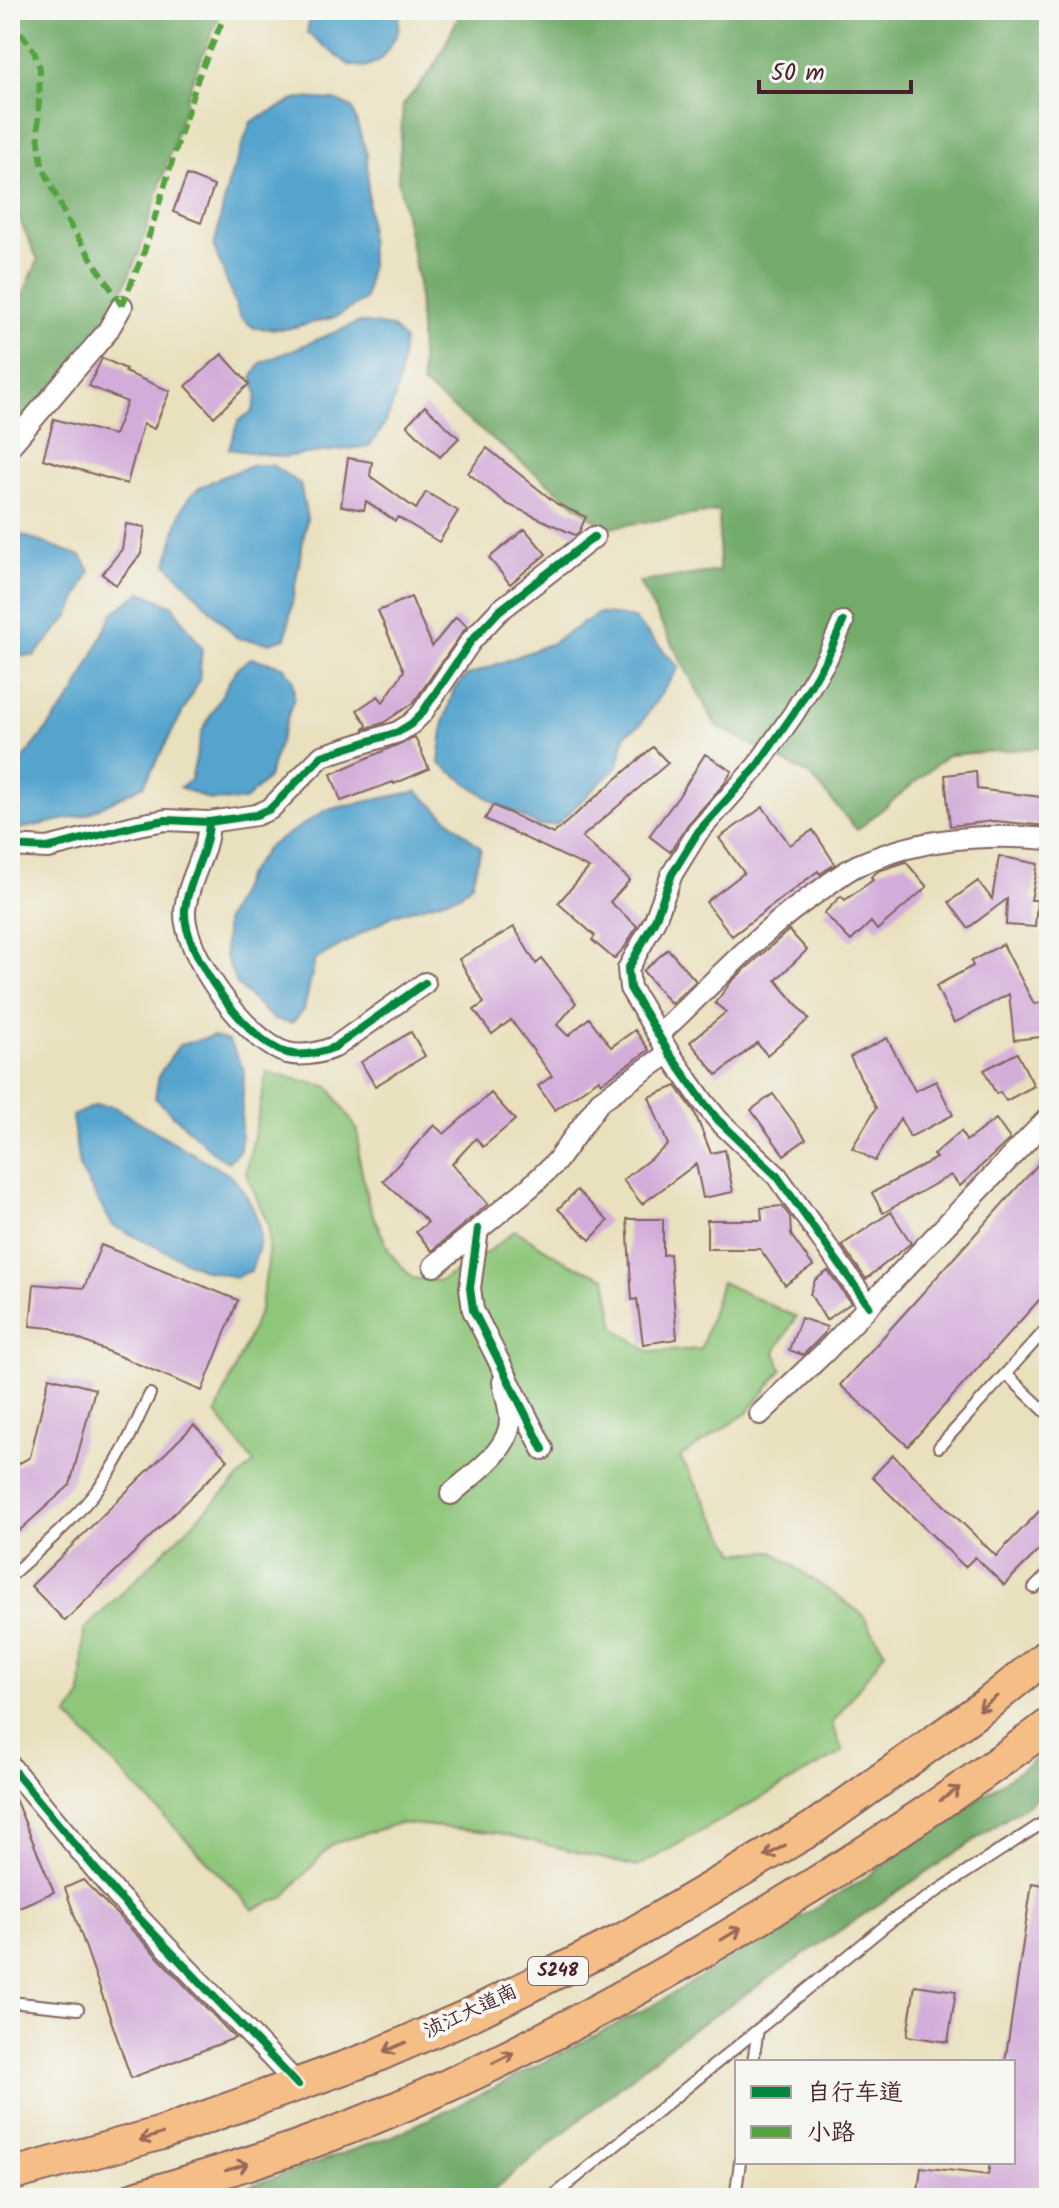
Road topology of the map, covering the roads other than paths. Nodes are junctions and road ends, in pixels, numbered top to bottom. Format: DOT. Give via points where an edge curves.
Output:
graph roads {
  1 [pos="122,306"];
  2 [pos="10,446"];
  3 [pos="594,537"];
  4 [pos="843,622"];
  5 [pos="209,822"];
  6 [pos="1049,839"];
  7 [pos="10,846"];
  8 [pos="425,983"];
  9 [pos="658,1035"];
  10 [pos="669,1053"];
  11 [pos="1049,1117"];
  12 [pos="478,1229"];
  13 [pos="434,1266"];
  14 [pos="869,1306"];
  15 [pos="1049,1326"];
  16 [pos="500,1361"];
  17 [pos="1006,1374"];
  18 [pos="150,1394"];
  19 [pos="760,1414"];
  20 [pos="1049,1415"];
  21 [pos="939,1447"];
  22 [pos="543,1449"];
  23 [pos="451,1494"];
  24 [pos="1049,1573"];
  25 [pos="10,1576"];
  26 [pos="1034,1588"];
  27 [pos="1049,1654"];
  28 [pos="1049,1725"];
  29 [pos="10,1766"];
  30 [pos="1049,1819"];
  31 [pos="10,2002"];
  32 [pos="78,2009"];
  33 [pos="758,2029"];
  34 [pos="753,2060"];
  35 [pos="298,2085"];
  36 [pos="740,2164"];
  37 [pos="10,2175"];
  38 [pos="135,2198"];
  39 [pos="551,2198"];
  40 [pos="735,2198"];
  1 -- 2 [label="street" via="107,332"];
  3 -- 5 [label="street" via="499,611 411,724 322,756 270,809"];
  4 -- 9 [label="street" via="794,713 757,766 698,832 672,874 628,969 630,988"];
  5 -- 7 [label="street" via="166,820 48,848"];
  5 -- 8 [label="street" via="206,850 190,886 185,926 204,971 266,1042 289,1053 323,1052"];
  6 -- 9 [label="street" via="964,836 915,845 855,866 744,950"];
  9 -- 10 [label="street"];
  10 -- 12 [label="street" via="600,1101 556,1162"];
  10 -- 14 [label="street" via="718,1120 777,1176"];
  11 -- 14 [label="street"];
  12 -- 13 [label="street"];
  12 -- 16 [label="street" via="470,1288 473,1310"];
  14 -- 19 [label="street"];
  15 -- 17 [label="lane"];
  16 -- 22 [label="street"];
  16 -- 23 [label="street" via="510,1422 506,1438"];
  17 -- 20 [label="lane"];
  17 -- 21 [label="lane"];
  18 -- 25 [label="lane" via="112,1470 89,1500"];
  24 -- 26 [label="lane"];
  27 -- 35 [label="main road, 浈江大道南 / S248, one-way" via="813,1828 622,1940 472,2014"];
  38 -- 28 [label="main road, S248, one-way" via="308,2143 388,2111 652,1982 849,1864"];
  29 -- 35 [label="street" via="117,1895"];
  30 -- 33 [label="lane" via="891,1921"];
  31 -- 32 [label="lane"];
  33 -- 34 [label="lane"];
  33 -- 39 [label="lane"];
  35 -- 37 [label="main road, 浈江大道南 / S248, one-way" via="162,2133"];
  36 -- 40 [label="lane"];
}
